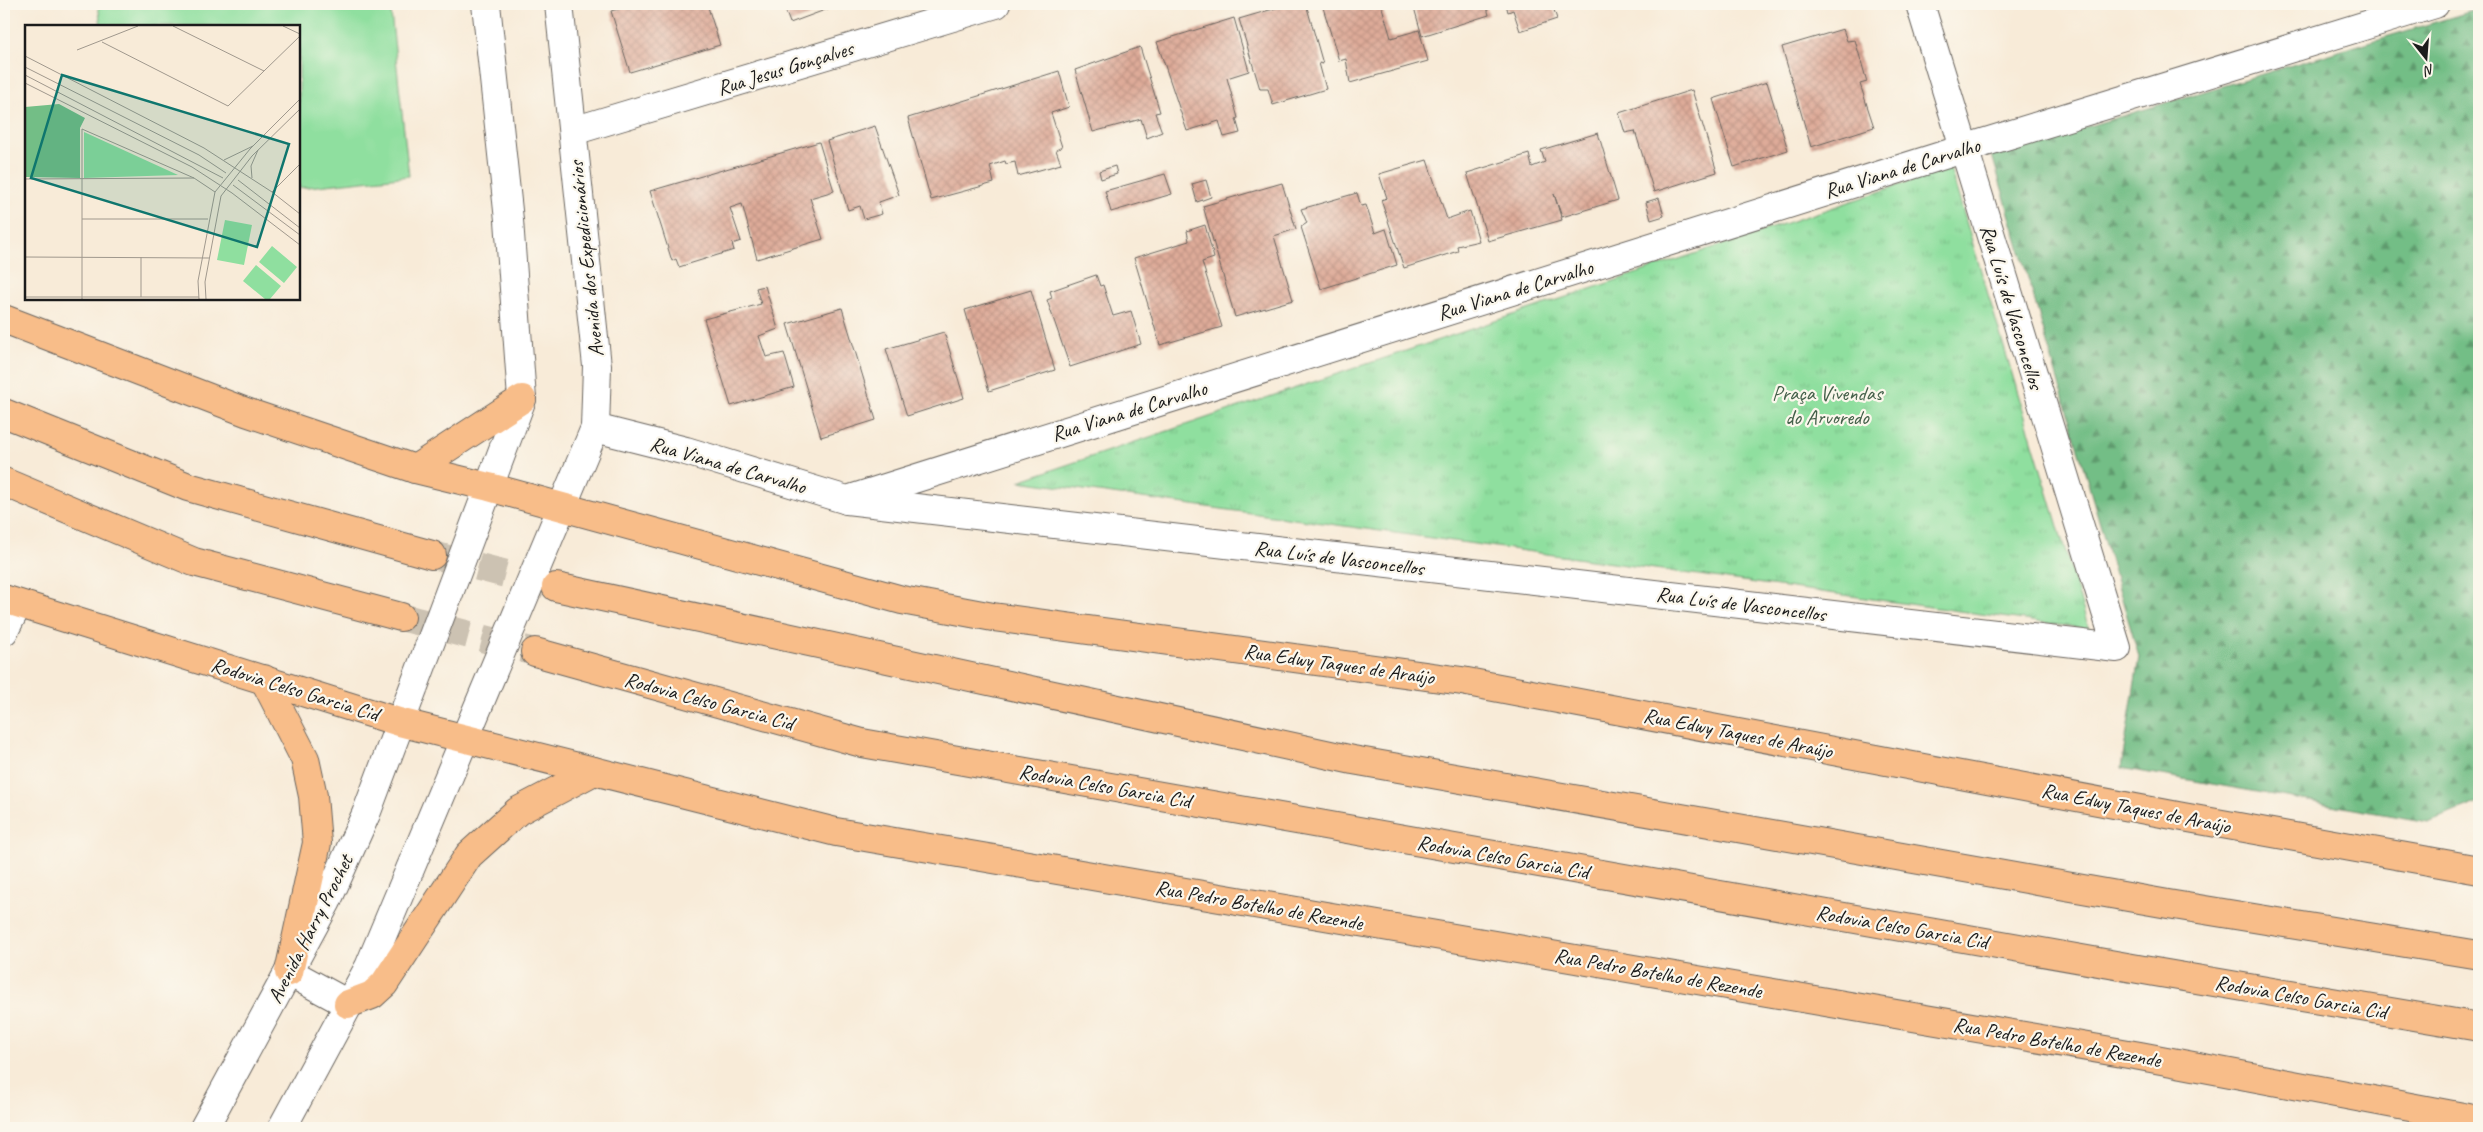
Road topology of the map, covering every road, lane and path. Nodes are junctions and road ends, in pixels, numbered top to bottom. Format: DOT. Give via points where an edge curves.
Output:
graph roads {
  1 [pos="486,4"];
  2 [pos="559,4"];
  3 [pos="996,4"];
  4 [pos="1920,4"];
  5 [pos="2435,4"];
  6 [pos="573,131"];
  7 [pos="1964,149"];
  8 [pos="4,319"];
  9 [pos="522,399"];
  10 [pos="4,413"];
  11 [pos="594,428"];
  12 [pos="415,470"];
  13 [pos="4,482"];
  14 [pos="490,487"];
  15 [pos="847,500"];
  16 [pos="561,508"];
  17 [pos="432,555"];
  18 [pos="556,587"];
  19 [pos="11,601"];
  20 [pos="401,617"];
  21 [pos="4,631"];
  22 [pos="535,652"];
  23 [pos="264,679"];
  24 [pos="399,722"];
  25 [pos="465,739"];
  26 [pos="594,771"];
  27 [pos="836,832"];
  28 [pos="2479,870"];
  29 [pos="2479,955"];
  30 [pos="289,972"];
  31 [pos="348,1004"];
  32 [pos="2479,1027"];
  33 [pos="2479,1120"];
  34 [pos="204,1128"];
  35 [pos="282,1128"];
  1 -- 9 [label="street" via="509,220"];
  2 -- 6 [label="street, Avenida dos Expedicionários"];
  3 -- 6 [label="street, Rua Jesus Gonçalves"];
  4 -- 7 [label="street"];
  5 -- 7 [label="street, Rua Viana de Carvalho"];
  6 -- 11 [label="street, Avenida dos Expedicionários" via="597,366"];
  7 -- 15 [label="street, Rua Viana de Carvalho"];
  7 -- 15 [label="street, Rua Luís de Vasconcellos" via="2117,648"];
  8 -- 12 [label="main road" via="246,412"];
  9 -- 12 [label="main road"];
  9 -- 14 [label="street"];
  10 -- 17 [label="main road" via="188,487"];
  11 -- 15 [label="street, Rua Viana de Carvalho" via="686,451"];
  11 -- 16 [label="street, Avenida dos Expedicionários"];
  12 -- 14 [label="main road"];
  13 -- 20 [label="main road" via="194,562"];
  14 -- 16 [label="main road"];
  14 -- 24 [label="street, Avenida Harry Prochet"];
  16 -- 25 [label="street, Avenida dos Expedicionários"];
  16 -- 28 [label="main road, Rua Edwy Taques de Araújo" via="902,600 993,617 1462,681 2183,818"];
  18 -- 29 [label="main road" via="1353,760 2168,904"];
  19 -- 21 [label="street"];
  19 -- 23 [label="main road, Rodovia Celso Garcia Cid"];
  22 -- 32 [label="main road, Rodovia Celso Garcia Cid" via="862,743"];
  23 -- 24 [label="main road, Rodovia Celso Garcia Cid"];
  23 -- 30 [label="main road" via="305,759 313,796 317,843"];
  24 -- 25 [label="main road, Rodovia Celso Garcia Cid"];
  24 -- 30 [label="street, Avenida Harry Prochet" via="366,814 327,901"];
  25 -- 26 [label="main road, Rodovia Celso Garcia Cid"];
  25 -- 31 [label="street" via="369,967"];
  26 -- 27 [label="main road, Rodovia Celso Garcia Cid"];
  26 -- 31 [label="main road" via="518,811 469,855 384,984 372,995"];
  27 -- 33 [label="main road, Rua Pedro Botelho de Rezende" via="2130,1054"];
  30 -- 31 [label="street"];
  30 -- 34 [label="street, Avenida Harry Prochet"];
  31 -- 35 [label="street"];
}
